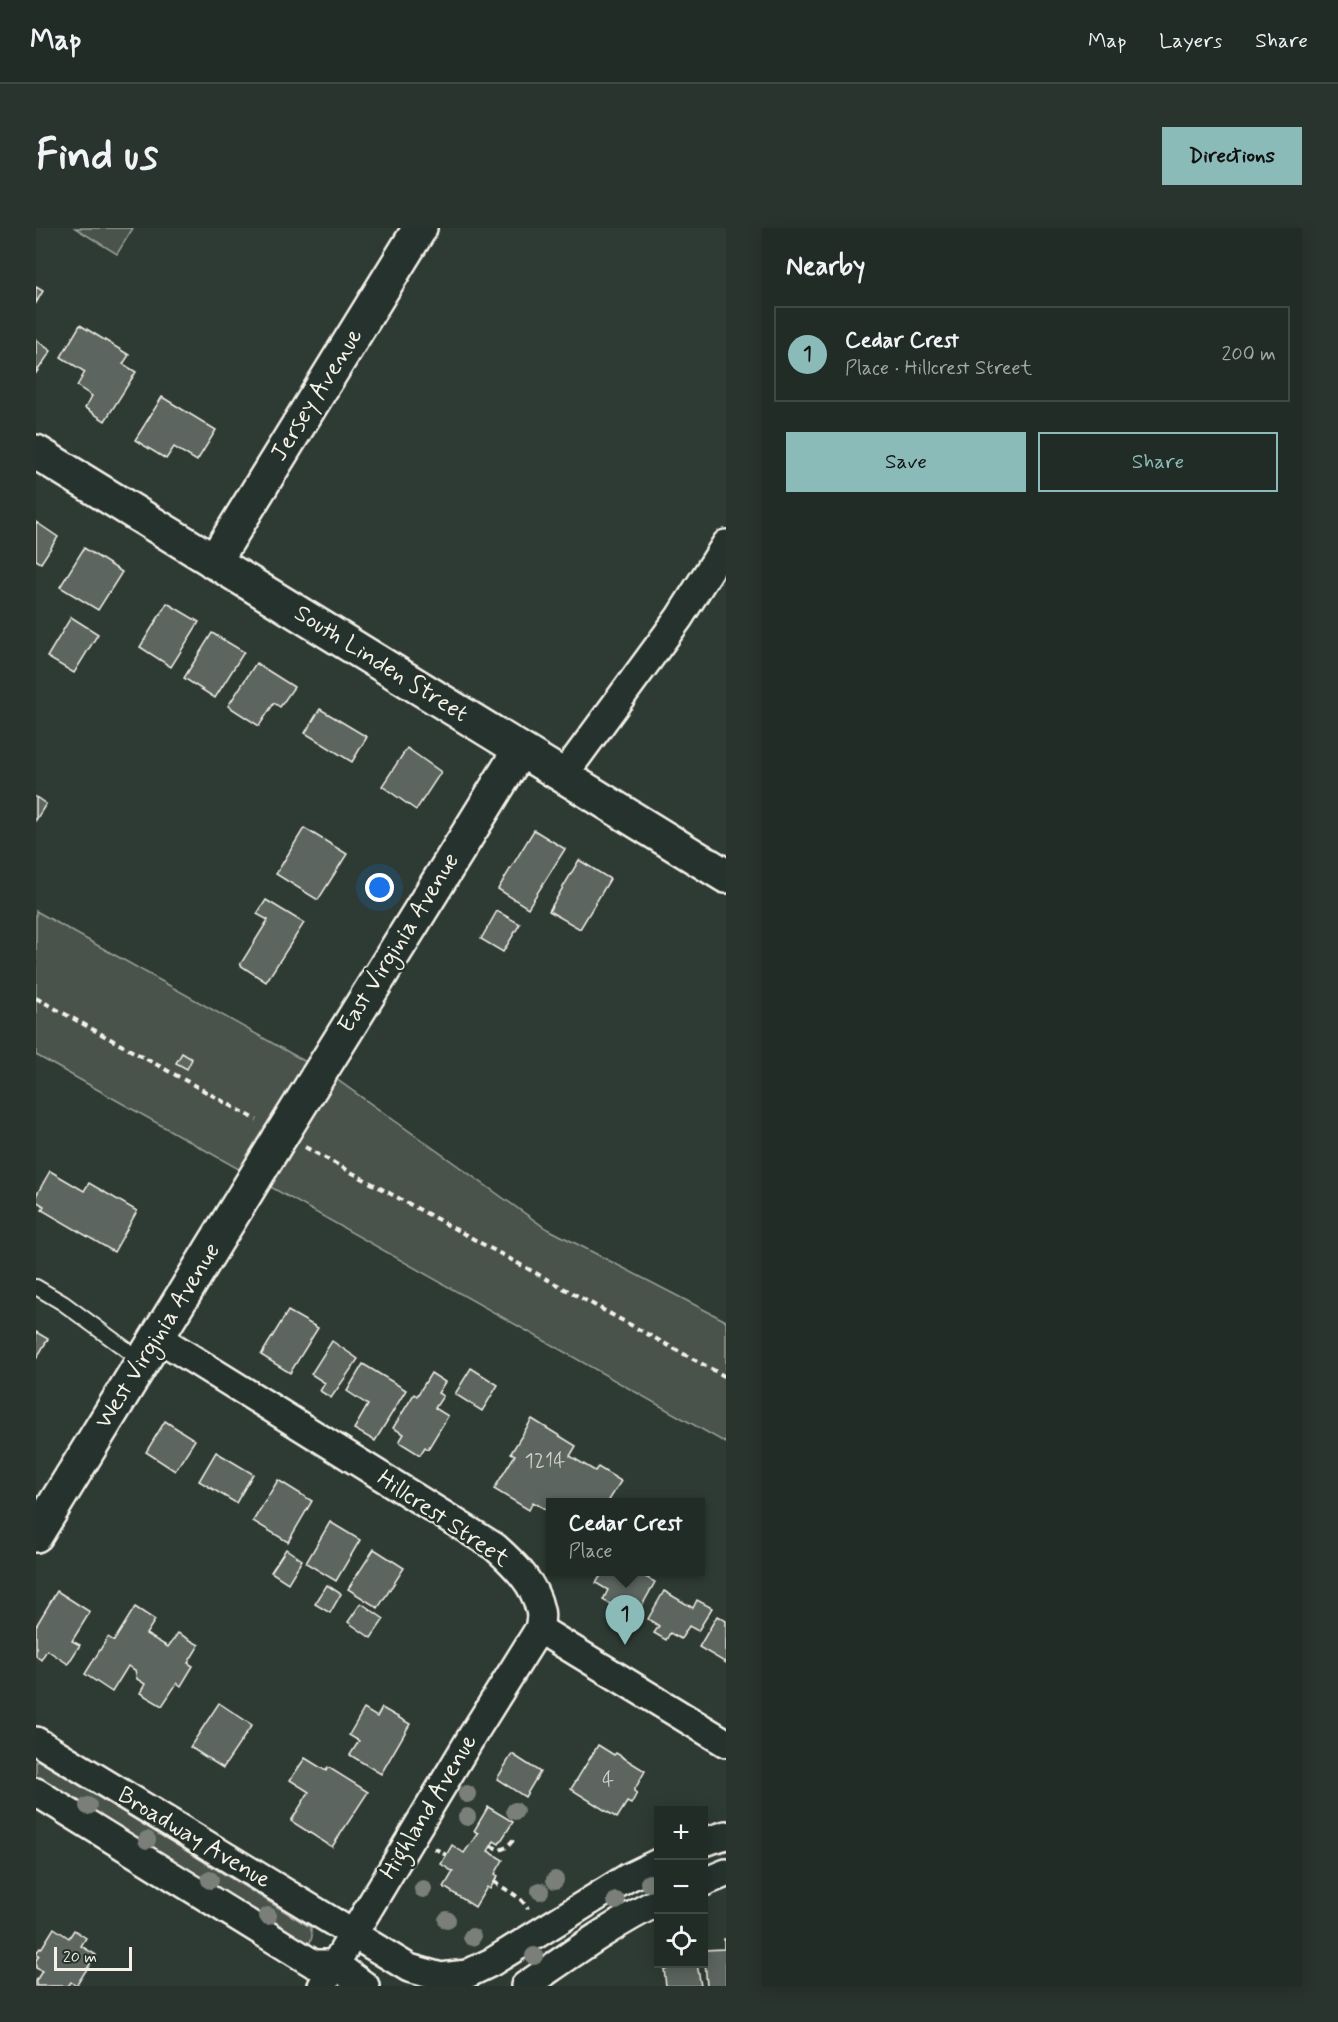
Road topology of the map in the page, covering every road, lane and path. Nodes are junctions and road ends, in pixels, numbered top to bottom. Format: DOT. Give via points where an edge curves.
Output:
graph roads {
  1 [pos="420,228"];
  2 [pos="36,452"];
  3 [pos="726,544"];
  4 [pos="214,562"];
  5 [pos="520,750"];
  6 [pos="563,776"];
  7 [pos="726,876"];
  8 [pos="36,998"];
  9 [pos="278,1134"];
  10 [pos="36,1287"];
  11 [pos="150,1349"];
  12 [pos="726,1377"];
  13 [pos="36,1534"];
  14 [pos="539,1629"];
  15 [pos="36,1741"];
  16 [pos="726,1743"];
  17 [pos="36,1792"];
  18 [pos="726,1835"];
  19 [pos="514,1839"];
  20 [pos="708,1841"];
  21 [pos="491,1846"];
  22 [pos="654,1865"];
  23 [pos="726,1873"];
  24 [pos="708,1880"];
  25 [pos="494,1882"];
  26 [pos="654,1904"];
  27 [pos="540,1932"];
  28 [pos="353,1934"];
  29 [pos="329,1975"];
  30 [pos="365,1986"];
  31 [pos="525,1986"];
  1 -- 4 [label="street, Jersey Avenue"];
  2 -- 4 [label="street, South Linden Street"];
  3 -- 6 [label="street" via="679,618"];
  4 -- 5 [label="street, South Linden Street"];
  5 -- 6 [label="street, South Linden Street"];
  5 -- 9 [label="street, East Virginia Avenue, bridge"];
  6 -- 7 [label="street, South Linden Street"];
  8 -- 9 [label="path"];
  9 -- 11 [label="street, West Virginia Avenue"];
  9 -- 12 [label="path"];
  10 -- 11 [label="lane"];
  11 -- 13 [label="street, West Virginia Avenue"];
  11 -- 14 [label="street, Hillcrest Street" via="495,1547 530,1585 541,1612"];
  14 -- 16 [label="street"];
  14 -- 28 [label="street, Highland Avenue"];
  15 -- 28 [label="street, Broadway Avenue"];
  17 -- 29 [label="street, Broadway Avenue"];
  18 -- 20 [label="street"];
  19 -- 21 [label="path" via="507,1848"];
  22 -- 27 [label="street, Broadway Avenue"];
  23 -- 24 [label="street"];
  25 -- 27 [label="path" via="525,1903"];
  26 -- 31 [label="street" via="605,1931"];
  27 -- 28 [label="street, Broadway Avenue" via="466,1974 441,1977 409,1968"];
  28 -- 29 [label="street, Highland Avenue"];
  29 -- 30 [label="street"];
}
